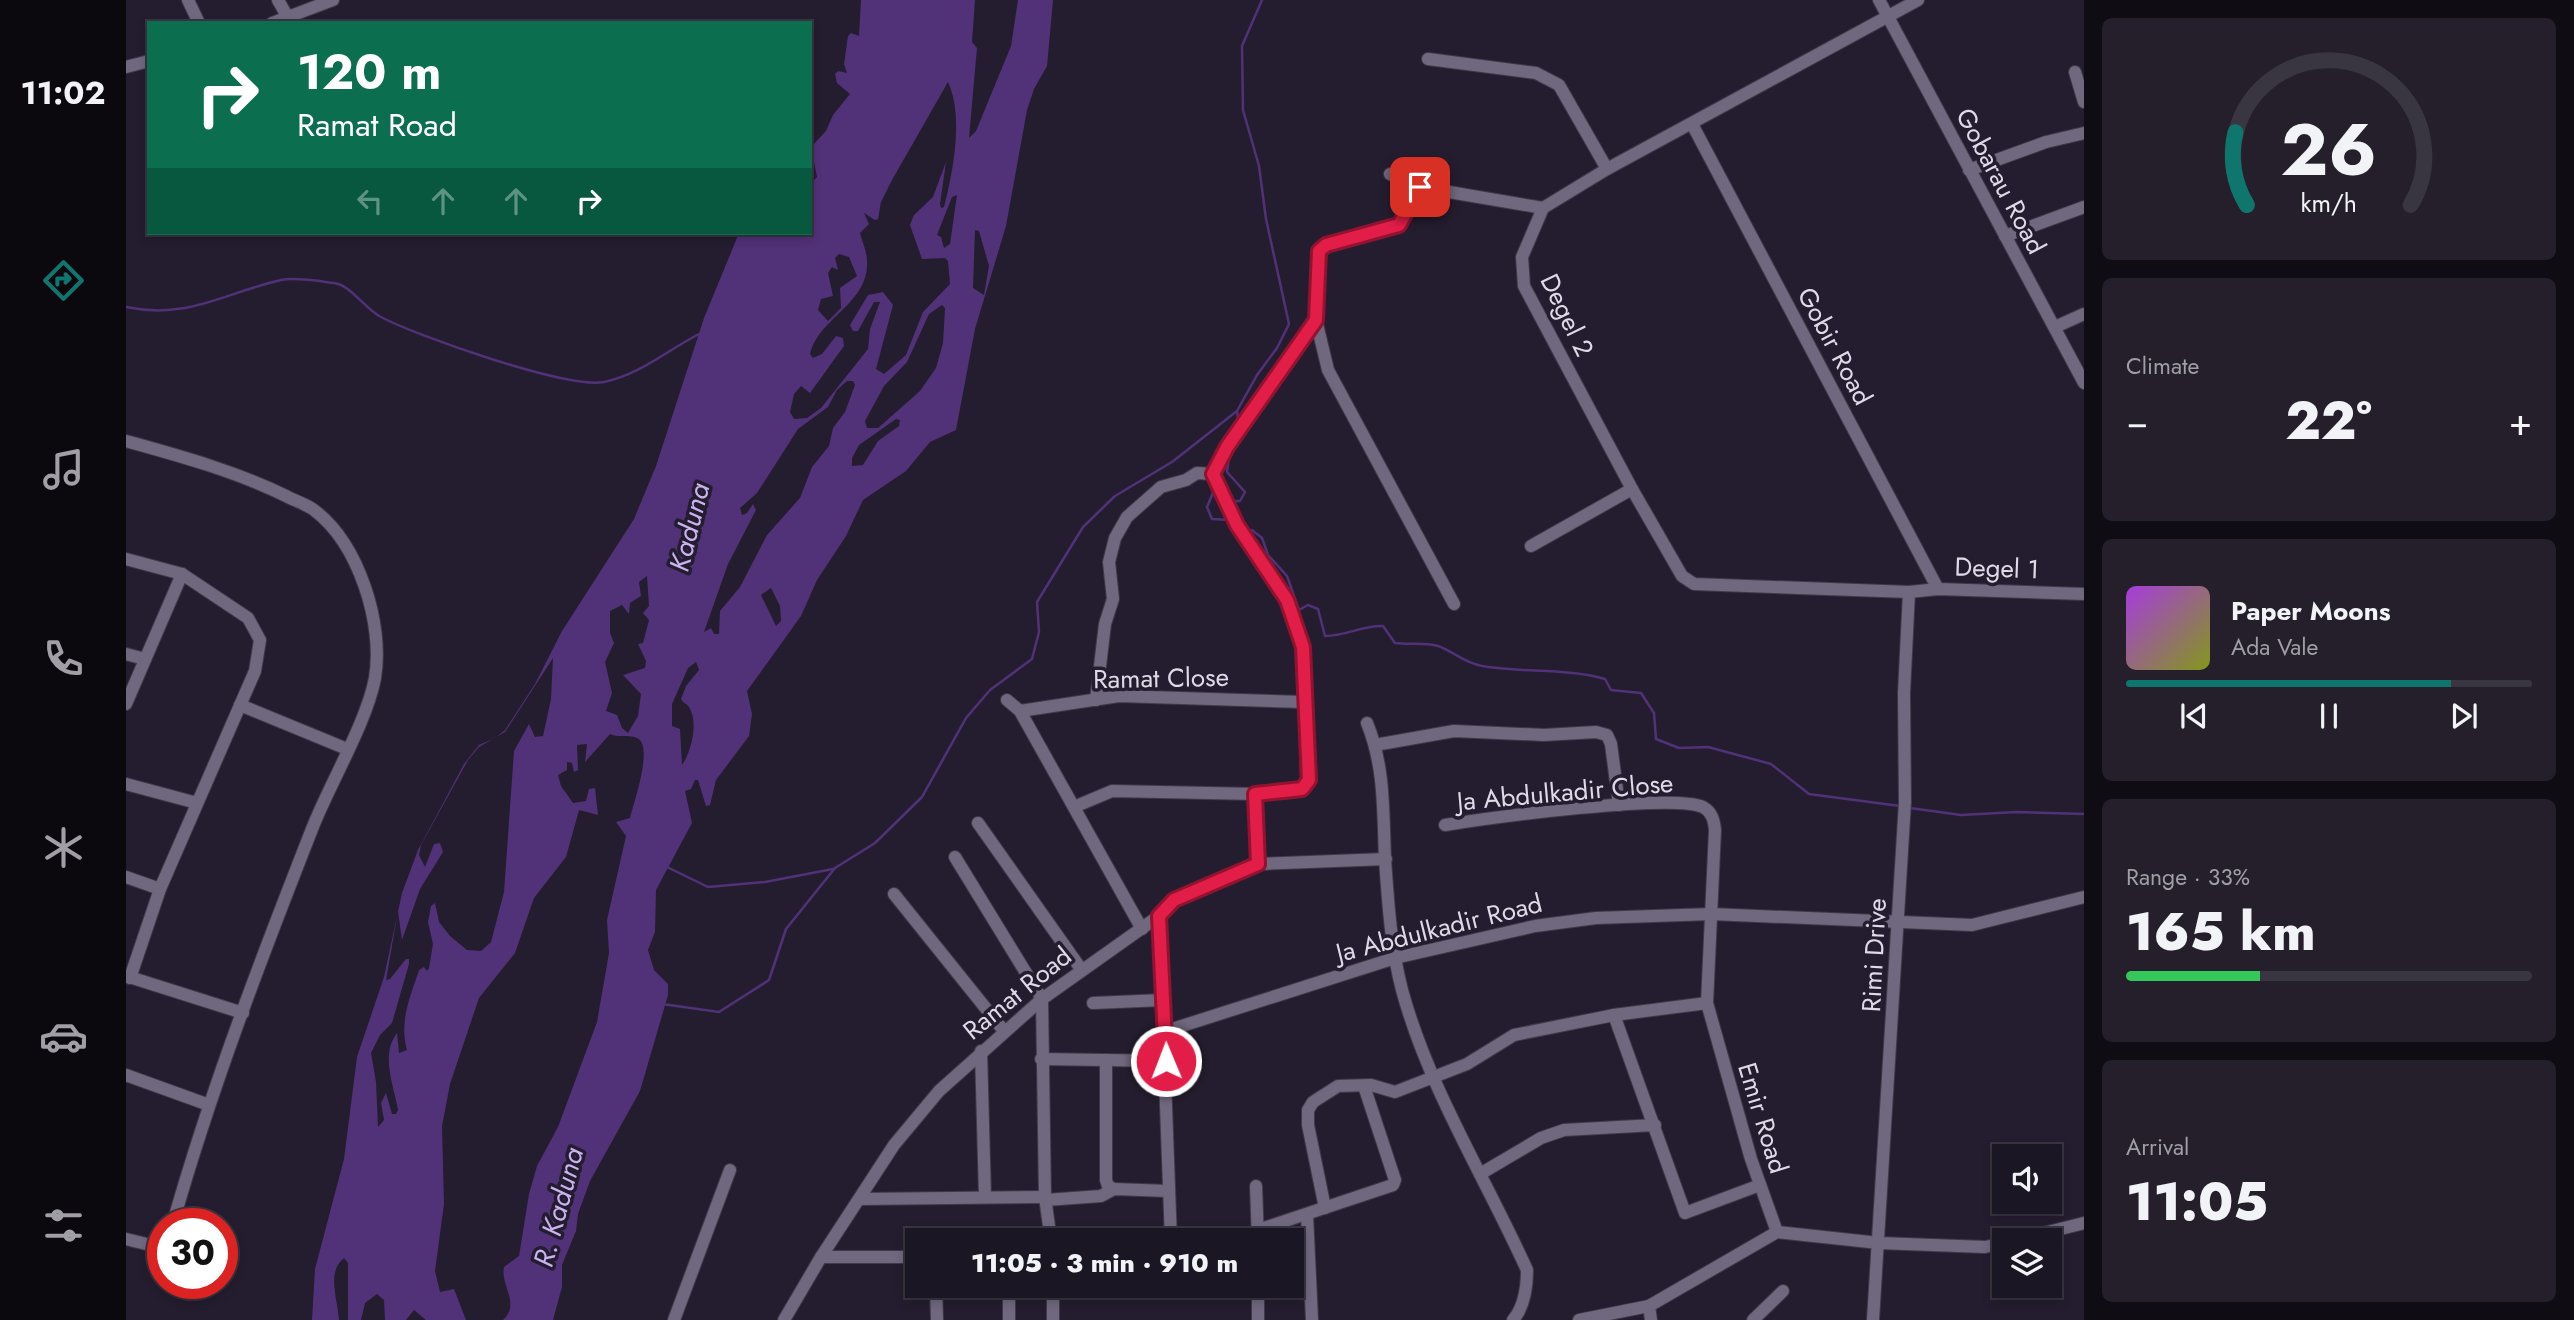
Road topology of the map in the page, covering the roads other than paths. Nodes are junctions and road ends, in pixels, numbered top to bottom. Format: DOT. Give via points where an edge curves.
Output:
graph roads {
  1 [pos="188,0"];
  2 [pos="278,0"];
  3 [pos="333,0"];
  4 [pos="1878,0"];
  5 [pos="1918,0"];
  6 [pos="1887,16"];
  7 [pos="290,20"];
  8 [pos="198,21"];
  9 [pos="1427,59"];
  10 [pos="147,65"];
  11 [pos="126,67"];
  12 [pos="2075,72"];
  13 [pos="2084,102"];
  14 [pos="1692,124"];
  15 [pos="2084,133"];
  16 [pos="1607,169"];
  17 [pos="1969,170"];
  18 [pos="1390,174"];
  19 [pos="1420,187"];
  20 [pos="2084,207"];
  21 [pos="1543,208"];
  22 [pos="2005,236"];
  23 [pos="2084,314"];
  24 [pos="1316,320"];
  25 [pos="2054,327"];
  26 [pos="2084,383"];
  27 [pos="126,441"];
  28 [pos="1213,474"];
  29 [pos="1632,489"];
  30 [pos="1531,546"];
  31 [pos="126,559"];
  32 [pos="182,574"];
  33 [pos="1938,589"];
  34 [pos="1909,592"];
  35 [pos="2084,594"];
  36 [pos="1454,604"];
  37 [pos="126,654"];
  38 [pos="145,659"];
  39 [pos="1007,700"];
  40 [pos="1096,700"];
  41 [pos="1303,702"];
  42 [pos="126,704"];
  43 [pos="240,705"];
  44 [pos="1020,711"];
  45 [pos="1367,723"];
  46 [pos="1376,745"];
  47 [pos="347,749"];
  48 [pos="126,784"];
  49 [pos="1255,794"];
  50 [pos="197,803"];
  51 [pos="1619,805"];
  52 [pos="1074,807"];
  53 [pos="978,823"];
  54 [pos="1445,825"];
  55 [pos="955,856"];
  56 [pos="1385,859"];
  57 [pos="1258,864"];
  58 [pos="126,877"];
  59 [pos="160,889"];
  60 [pos="894,894"];
  61 [pos="2084,897"];
  62 [pos="1712,914"];
  63 [pos="1159,916"];
  64 [pos="1898,924"];
  65 [pos="1142,929"];
  66 [pos="1395,958"];
  67 [pos="1081,969"];
  68 [pos="128,977"];
  69 [pos="1042,999"];
  70 [pos="1163,1000"];
  71 [pos="1093,1003"];
  72 [pos="1707,1003"];
  73 [pos="243,1013"];
  74 [pos="1615,1015"];
  75 [pos="1004,1031"];
  76 [pos="1166,1031"];
  77 [pos="981,1051"];
  78 [pos="1041,1059"];
  79 [pos="1106,1061"];
  80 [pos="1166,1061"];
  81 [pos="126,1075"];
  82 [pos="1432,1077"];
  83 [pos="1364,1086"];
  84 [pos="1395,1092"];
  85 [pos="209,1105"];
  86 [pos="1372,1108"];
  87 [pos="1654,1125"];
  88 [pos="730,1170"];
  89 [pos="1480,1174"];
  90 [pos="1760,1185"];
  91 [pos="1256,1186"];
  92 [pos="1114,1189"];
  93 [pos="1168,1191"];
  94 [pos="985,1197"];
  95 [pos="860,1199"];
  96 [pos="1046,1199"];
  97 [pos="178,1208"];
  98 [pos="1325,1208"];
  99 [pos="1307,1215"];
  100 [pos="2084,1223"];
  101 [pos="1049,1228"];
  102 [pos="1170,1228"];
  103 [pos="1258,1228"];
  104 [pos="1275,1228"];
  105 [pos="2062,1228"];
  106 [pos="1777,1232"];
  107 [pos="126,1239"];
  108 [pos="1879,1243"];
  109 [pos="147,1244"];
  110 [pos="1992,1246"];
  111 [pos="821,1257"];
  112 [pos="905,1257"];
  113 [pos="1783,1291"];
  114 [pos="936,1298"];
  115 [pos="1009,1298"];
  116 [pos="1053,1298"];
  117 [pos="1258,1298"];
  118 [pos="796,1299"];
  119 [pos="1649,1306"];
  120 [pos="674,1320"];
  121 [pos="784,1320"];
  122 [pos="797,1320"];
  123 [pos="937,1320"];
  124 [pos="1009,1320"];
  125 [pos="1053,1320"];
  126 [pos="1258,1320"];
  127 [pos="1312,1320"];
  128 [pos="1513,1320"];
  129 [pos="1579,1320"];
  130 [pos="1651,1320"];
  131 [pos="1753,1320"];
  132 [pos="1872,1320"];
  1 -- 8 [label="street"];
  2 -- 7 [label="street"];
  3 -- 7 [label="street"];
  4 -- 6 [label="street, Gobarau Road"];
  5 -- 6 [label="street"];
  6 -- 14 [label="street"];
  6 -- 17 [label="street, Gobarau Road"];
  9 -- 16 [label="street" via="1536,73 1551,79 1559,85"];
  10 -- 11 [label="street"];
  12 -- 13 [label="street"];
  14 -- 16 [label="street"];
  14 -- 33 [label="street, Gobir Road"];
  15 -- 17 [label="street"];
  16 -- 21 [label="street"];
  17 -- 22 [label="street, Gobarau Road"];
  18 -- 19 [label="street"];
  19 -- 21 [label="street"];
  19 -- 24 [label="street" via="1399,225 1326,245 1319,251"];
  20 -- 22 [label="street"];
  21 -- 29 [label="street, Degel 2" via="1522,257 1524,286"];
  22 -- 25 [label="street, Gobarau Road"];
  23 -- 25 [label="street"];
  24 -- 28 [label="street"];
  24 -- 36 [label="street" via="1328,370"];
  25 -- 26 [label="street, Gobarau Road"];
  27 -- 47 [label="street" via="260,483 314,510 343,542 372,609 376,661 374,680"];
  28 -- 40 [label="street" via="1197,473 1161,487 1128,517 1115,538 1109,562 1113,599 1105,624"];
  28 -- 41 [label="street" via="1237,525 1287,600 1303,647"];
  29 -- 30 [label="street"];
  29 -- 34 [label="street, Degel 2" via="1682,576 1694,584"];
  31 -- 32 [label="street"];
  32 -- 38 [label="street"];
  32 -- 43 [label="street" via="248,618 260,640 255,671"];
  33 -- 34 [label="street, Degel 1"];
  33 -- 35 [label="street, Degel 1"];
  34 -- 64 [label="street, Rimi Drive"];
  37 -- 38 [label="street"];
  38 -- 42 [label="street"];
  39 -- 44 [label="street"];
  40 -- 41 [label="street, Ramat Close" via="1119,696"];
  40 -- 44 [label="street, Ramat Close"];
  41 -- 49 [label="street" via="1307,786"];
  43 -- 47 [label="street"];
  43 -- 50 [label="street"];
  44 -- 52 [label="street"];
  45 -- 46 [label="street"];
  46 -- 51 [label="street" via="1454,731 1596,732 1607,735"];
  46 -- 56 [label="street" via="1384,797"];
  47 -- 73 [label="street" via="321,805"];
  48 -- 50 [label="street"];
  49 -- 52 [label="street" via="1112,792"];
  49 -- 57 [label="street"];
  50 -- 59 [label="street"];
  51 -- 54 [label="street, Ja Abdulkadir Close"];
  51 -- 62 [label="street, Ja Abdulkadir Close" via="1686,803 1713,816"];
  52 -- 65 [label="street"];
  53 -- 67 [label="street"];
  55 -- 69 [label="street"];
  56 -- 57 [label="street, Ramat Road"];
  56 -- 66 [label="street"];
  57 -- 63 [label="street, Ramat Road" via="1174,900"];
  58 -- 59 [label="street"];
  59 -- 68 [label="street"];
  60 -- 75 [label="street"];
  61 -- 64 [label="street, Ja Abdulkadir Road" via="1972,925"];
  62 -- 64 [label="street, Ja Abdulkadir Road"];
  62 -- 66 [label="street, Ja Abdulkadir Road" via="1547,924"];
  62 -- 72 [label="street, Emir Road"];
  63 -- 65 [label="street, Ramat Road"];
  63 -- 70 [label="street"];
  64 -- 108 [label="street, Rimi Drive"];
  65 -- 67 [label="street, Ramat Road"];
  66 -- 76 [label="street, Ja Abdulkadir Road"];
  66 -- 82 [label="street"];
  67 -- 69 [label="street, Ramat Road"];
  68 -- 73 [label="street"];
  69 -- 75 [label="street, Ramat Road"];
  69 -- 78 [label="street"];
  70 -- 71 [label="street"];
  70 -- 76 [label="street"];
  72 -- 74 [label="street"];
  72 -- 90 [label="street, Emir Road"];
  73 -- 85 [label="street"];
  74 -- 82 [label="street" via="1514,1035 1467,1064"];
  74 -- 87 [label="street"];
  75 -- 77 [label="street, Ramat Road"];
  76 -- 80 [label="street"];
  77 -- 94 [label="street"];
  77 -- 95 [label="street, Ramat Road" via="909,1124"];
  78 -- 79 [label="street"];
  78 -- 96 [label="street"];
  79 -- 80 [label="street"];
  79 -- 92 [label="street" via="1106,1180"];
  80 -- 93 [label="street"];
  81 -- 85 [label="street"];
  82 -- 84 [label="street"];
  82 -- 89 [label="street"];
  83 -- 84 [label="street"];
  83 -- 86 [label="street"];
  83 -- 98 [label="street" via="1338,1086 1308,1110"];
  84 -- 86 [label="street"];
  85 -- 97 [label="street"];
  86 -- 98 [label="street" via="1395,1180 1392,1185"];
  87 -- 89 [label="street" via="1563,1130"];
  87 -- 90 [label="street" via="1685,1213"];
  88 -- 120 [label="street"];
  89 -- 128 [label="street" via="1527,1270 1520,1312"];
  90 -- 106 [label="street, Emir Road"];
  91 -- 103 [label="street"];
  92 -- 93 [label="street"];
  92 -- 96 [label="street" via="1101,1196"];
  93 -- 102 [label="street"];
  94 -- 95 [label="street"];
  94 -- 96 [label="street"];
  95 -- 111 [label="street, Ramat Road"];
  96 -- 101 [label="street"];
  98 -- 99 [label="street"];
  99 -- 104 [label="street"];
  99 -- 127 [label="street"];
  100 -- 105 [label="street"];
  106 -- 108 [label="street"];
  106 -- 119 [label="street"];
  107 -- 109 [label="street"];
  108 -- 110 [label="street"];
  108 -- 132 [label="street, Rimi Drive"];
  111 -- 112 [label="street"];
  111 -- 118 [label="street, Ramat Road"];
  113 -- 131 [label="street"];
  114 -- 123 [label="street"];
  115 -- 124 [label="street"];
  116 -- 125 [label="street"];
  117 -- 126 [label="street"];
  118 -- 121 [label="street, Ramat Road"];
  118 -- 122 [label="street"];
  119 -- 129 [label="street"];
  119 -- 130 [label="street"];
}
